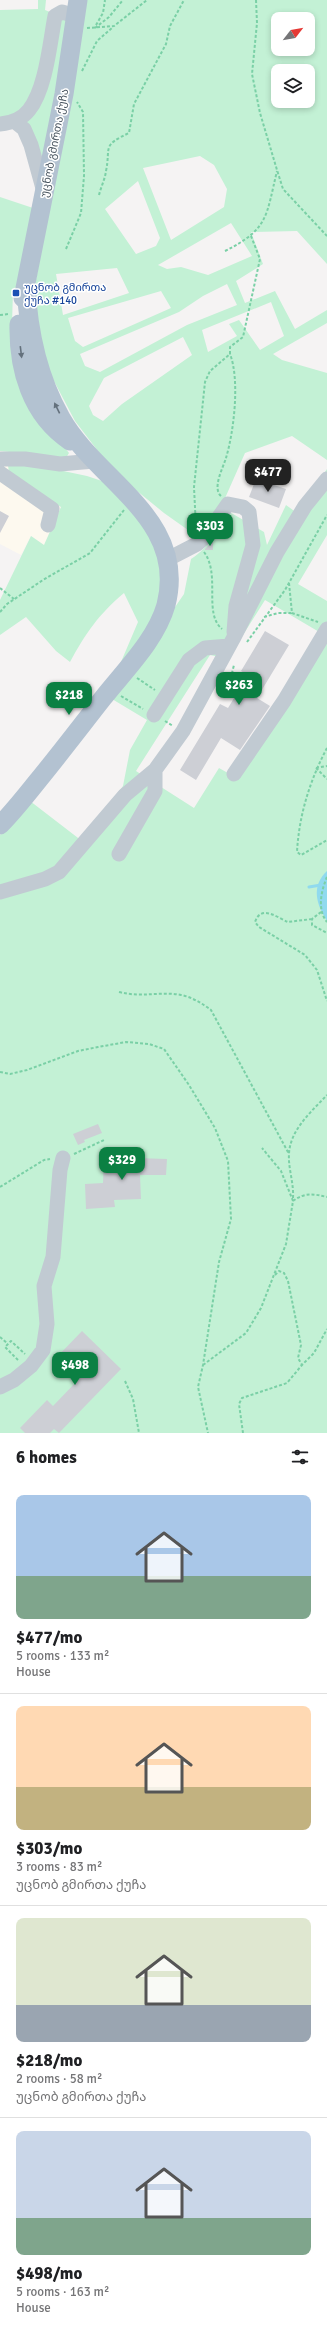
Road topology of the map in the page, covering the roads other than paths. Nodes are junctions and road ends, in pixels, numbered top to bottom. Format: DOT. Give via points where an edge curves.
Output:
graph roads {
  1 [pos="71,11"];
  2 [pos="7,123"];
  3 [pos="44,192"];
  4 [pos="90,456"];
  5 [pos="0,459"];
  6 [pos="0,473"];
  7 [pos="327,479"];
  8 [pos="48,524"];
  9 [pos="168,559"];
  10 [pos="325,626"];
  11 [pos="236,642"];
  12 [pos="154,715"];
  13 [pos="155,770"];
  14 [pos="234,774"];
  15 [pos="0,825"];
  16 [pos="119,854"];
  17 [pos="0,892"];
  18 [pos="64,1158"];
  19 [pos="0,1387"];
  1 -- 2 [label="street" via="55,16 35,101 29,110"];
  1 -- 3 [label="main road, უცნობ გმირთა ქუჩა" via="65,89"];
  2 -- 3 [label="street" via="24,129"];
  3 -- 4 [label="main road, უცნობ გმირთა ქუჩა" via="20,314 21,354 31,395 40,412 53,428"];
  4 -- 5 [label="street" via="60,464 25,459"];
  4 -- 9 [label="main road, უცნობ გმირთა ქუჩა" via="133,499 157,530"];
  6 -- 8 [label="street" via="52,509"];
  7 -- 11 [label="street" via="305,506 277,552"];
  9 -- 11 [label="street" via="205,537 228,504 243,507 249,512 253,545 236,606"];
  9 -- 15 [label="main road, უცნობ გმირთა ქუჩა" via="169,586 166,606 158,624 55,760"];
  10 -- 14 [label="street" via="284,701"];
  11 -- 12 [label="street" via="205,648 189,660"];
  11 -- 13 [label="street" via="194,713"];
  13 -- 16 [label="street" via="155,791"];
  13 -- 17 [label="street" via="124,795 59,872 45,879"];
  18 -- 19 [label="street" via="60,1170 53,1256 44,1286 47,1324 43,1350 31,1366 14,1380"];
}
